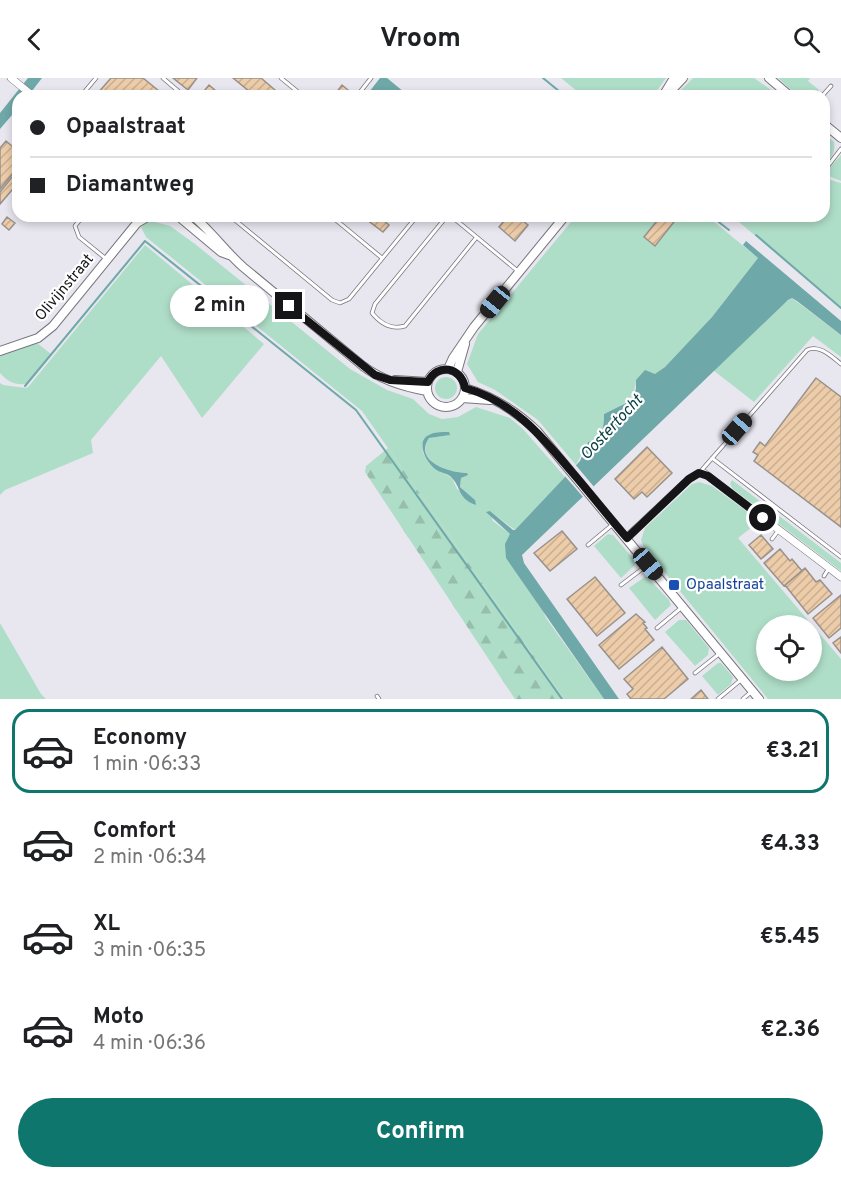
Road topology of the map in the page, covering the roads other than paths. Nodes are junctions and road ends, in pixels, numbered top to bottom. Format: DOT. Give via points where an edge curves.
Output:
graph roads {
  1 [pos="10,78"];
  2 [pos="96,78"];
  3 [pos="162,78"];
  4 [pos="281,78"];
  5 [pos="371,78"];
  6 [pos="683,78"];
  7 [pos="769,78"];
  8 [pos="831,86"];
  9 [pos="25,90"];
  10 [pos="87,90"];
  11 [pos="177,90"];
  12 [pos="294,90"];
  13 [pos="362,90"];
  14 [pos="670,90"];
  15 [pos="783,90"];
  16 [pos="827,90"];
  17 [pos="841,149"];
  18 [pos="830,163"];
  19 [pos="78,222"];
  20 [pos="136,222"];
  21 [pos="185,222"];
  22 [pos="199,222"];
  23 [pos="237,222"];
  24 [pos="338,222"];
  25 [pos="412,222"];
  26 [pos="444,222"];
  27 [pos="456,222"];
  28 [pos="560,222"];
  29 [pos="476,238"];
  30 [pos="230,255"];
  31 [pos="382,258"];
  32 [pos="108,259"];
  33 [pos="519,272"];
  34 [pos="0,351"];
  35 [pos="841,364"];
  36 [pos="452,371"];
  37 [pos="428,387"];
  38 [pos="465,388"];
  39 [pos="462,398"];
  40 [pos="497,401"];
  41 [pos="712,458"];
  42 [pos="699,473"];
  43 [pos="615,524"];
  44 [pos="779,530"];
  45 [pos="627,538"];
  46 [pos="772,539"];
  47 [pos="588,545"];
  48 [pos="841,557"];
  49 [pos="648,564"];
  50 [pos="830,568"];
  51 [pos="824,576"];
  52 [pos="841,577"];
  53 [pos="621,585"];
  54 [pos="684,607"];
  55 [pos="657,628"];
  56 [pos="721,652"];
  57 [pos="694,673"];
  58 [pos="743,679"];
  59 [pos="752,691"];
  60 [pos="718,699"];
  61 [pos="743,699"];
  62 [pos="759,699"];
  1 -- 9 [label="street"];
  2 -- 10 [label="lane"];
  3 -- 11 [label="lane"];
  4 -- 12 [label="lane"];
  5 -- 13 [label="lane"];
  6 -- 14 [label="street"];
  7 -- 15 [label="street"];
  8 -- 16 [label="lane"];
  17 -- 18 [label="lane"];
  19 -- 32 [label="lane" via="75,226 79,237"];
  20 -- 32 [label="street, Olivijnstraat"];
  21 -- 30 [label="street"];
  22 -- 30 [label="street"];
  23 -- 31 [label="lane" via="340,303 349,299"];
  24 -- 31 [label="lane"];
  25 -- 31 [label="lane"];
  26 -- 29 [label="lane" via="375,304 372,313 378,321 397,328 405,326"];
  27 -- 29 [label="lane"];
  28 -- 33 [label="street"];
  29 -- 33 [label="lane"];
  30 -- 37 [label="street" via="375,375"];
  32 -- 34 [label="street, Olivijnstraat" via="45,333"];
  33 -- 36 [label="street" via="467,338"];
  35 -- 41 [label="lane" via="818,348 807,350"];
  36 -- 37 [label="street" via="436,372"];
  36 -- 38 [label="street"];
  37 -- 39 [label="street" via="432,401 442,406 453,405"];
  38 -- 39 [label="street"];
  38 -- 40 [label="street"];
  39 -- 40 [label="street"];
  40 -- 43 [label="street" via="529,423"];
  41 -- 42 [label="lane"];
  41 -- 48 [label="lane"];
  42 -- 44 [label="street"];
  42 -- 45 [label="street"];
  43 -- 45 [label="street"];
  43 -- 47 [label="lane"];
  44 -- 46 [label="lane"];
  44 -- 50 [label="street"];
  45 -- 49 [label="street"];
  49 -- 53 [label="lane"];
  49 -- 54 [label="street"];
  50 -- 51 [label="lane"];
  50 -- 52 [label="street"];
  54 -- 55 [label="lane"];
  54 -- 56 [label="street"];
  56 -- 57 [label="lane"];
  56 -- 58 [label="street"];
  58 -- 59 [label="street"];
  58 -- 60 [label="lane"];
  59 -- 61 [label="lane"];
  59 -- 62 [label="street"];
}
